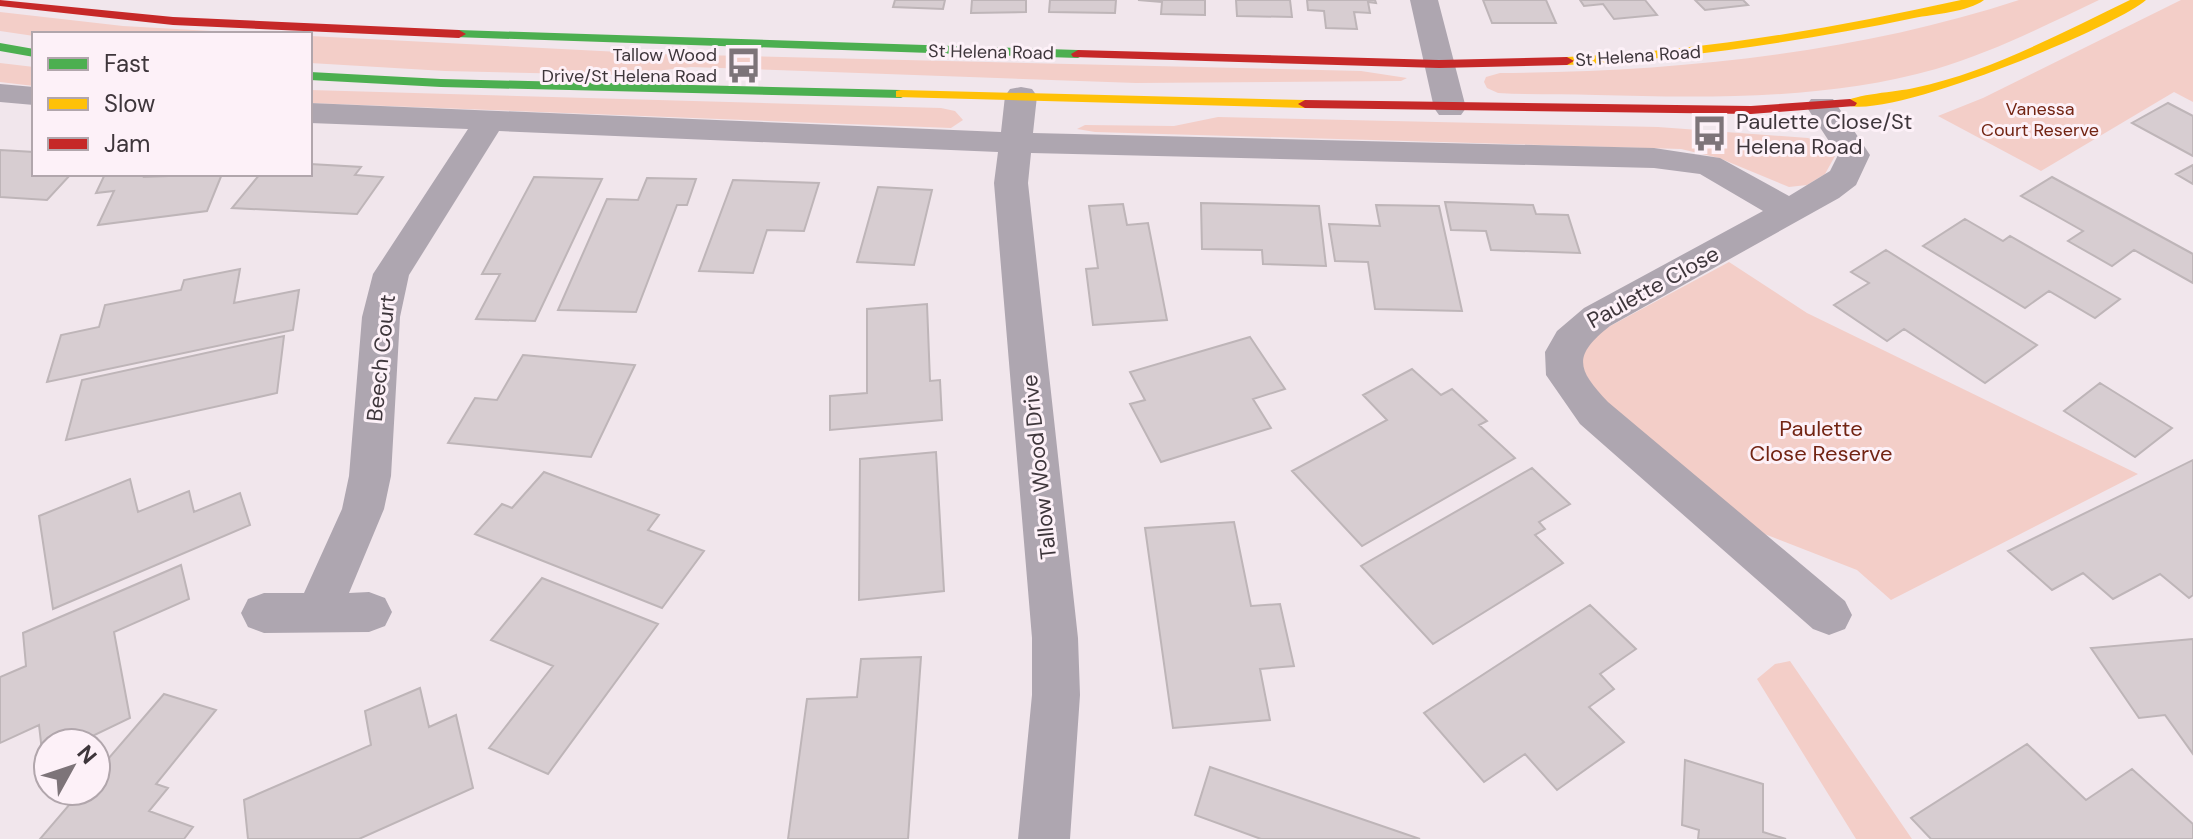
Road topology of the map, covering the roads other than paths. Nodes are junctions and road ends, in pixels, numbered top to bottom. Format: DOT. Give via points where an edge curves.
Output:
graph roads {
  1 [pos="1424,0"];
  2 [pos="1978,0"];
  3 [pos="2140,0"];
  4 [pos="0,2"];
  5 [pos="0,47"];
  6 [pos="32,53"];
  7 [pos="1439,64"];
  8 [pos="312,76"];
  9 [pos="0,93"];
  10 [pos="32,96"];
  11 [pos="1021,96"];
  12 [pos="1822,106"];
  13 [pos="1450,108"];
  14 [pos="312,113"];
  15 [pos="488,123"];
  16 [pos="1014,143"];
  17 [pos="1789,211"];
  18 [pos="318,612"];
  19 [pos="369,612"];
  20 [pos="264,613"];
  21 [pos="1829,615"];
  22 [pos="1044,839"];
  1 -- 7 [label="street"];
  2 -- 7 [label="street, St Helena Road" via="1856,28 1708,51"];
  3 -- 12 [label="street, St Helena Road" via="1978,76 1874,101"];
  4 -- 7 [label="street, St Helena Road" via="160,20 587,40"];
  5 -- 6 [label="street"];
  7 -- 13 [label="street"];
  8 -- 11 [label="street, St Helena Road"];
  9 -- 10 [label="street"];
  11 -- 13 [label="street, St Helena Road"];
  11 -- 16 [label="street, Tallow Wood Drive"];
  12 -- 13 [label="street, St Helena Road"];
  12 -- 17 [label="street, Paulette Close" via="1852,147 1853,163 1836,184"];
  14 -- 15 [label="street"];
  15 -- 16 [label="street"];
  15 -- 18 [label="street, Beech Court" via="391,274 381,317 366,498"];
  16 -- 17 [label="street" via="1690,161 1724,171"];
  16 -- 22 [label="street, Tallow Wood Drive" via="1013,203 1055,638 1056,695"];
  17 -- 21 [label="street, Paulette Close" via="1587,323 1561,356 1563,373 1594,413"];
  18 -- 19 [label="street"];
  18 -- 20 [label="street"];
}
